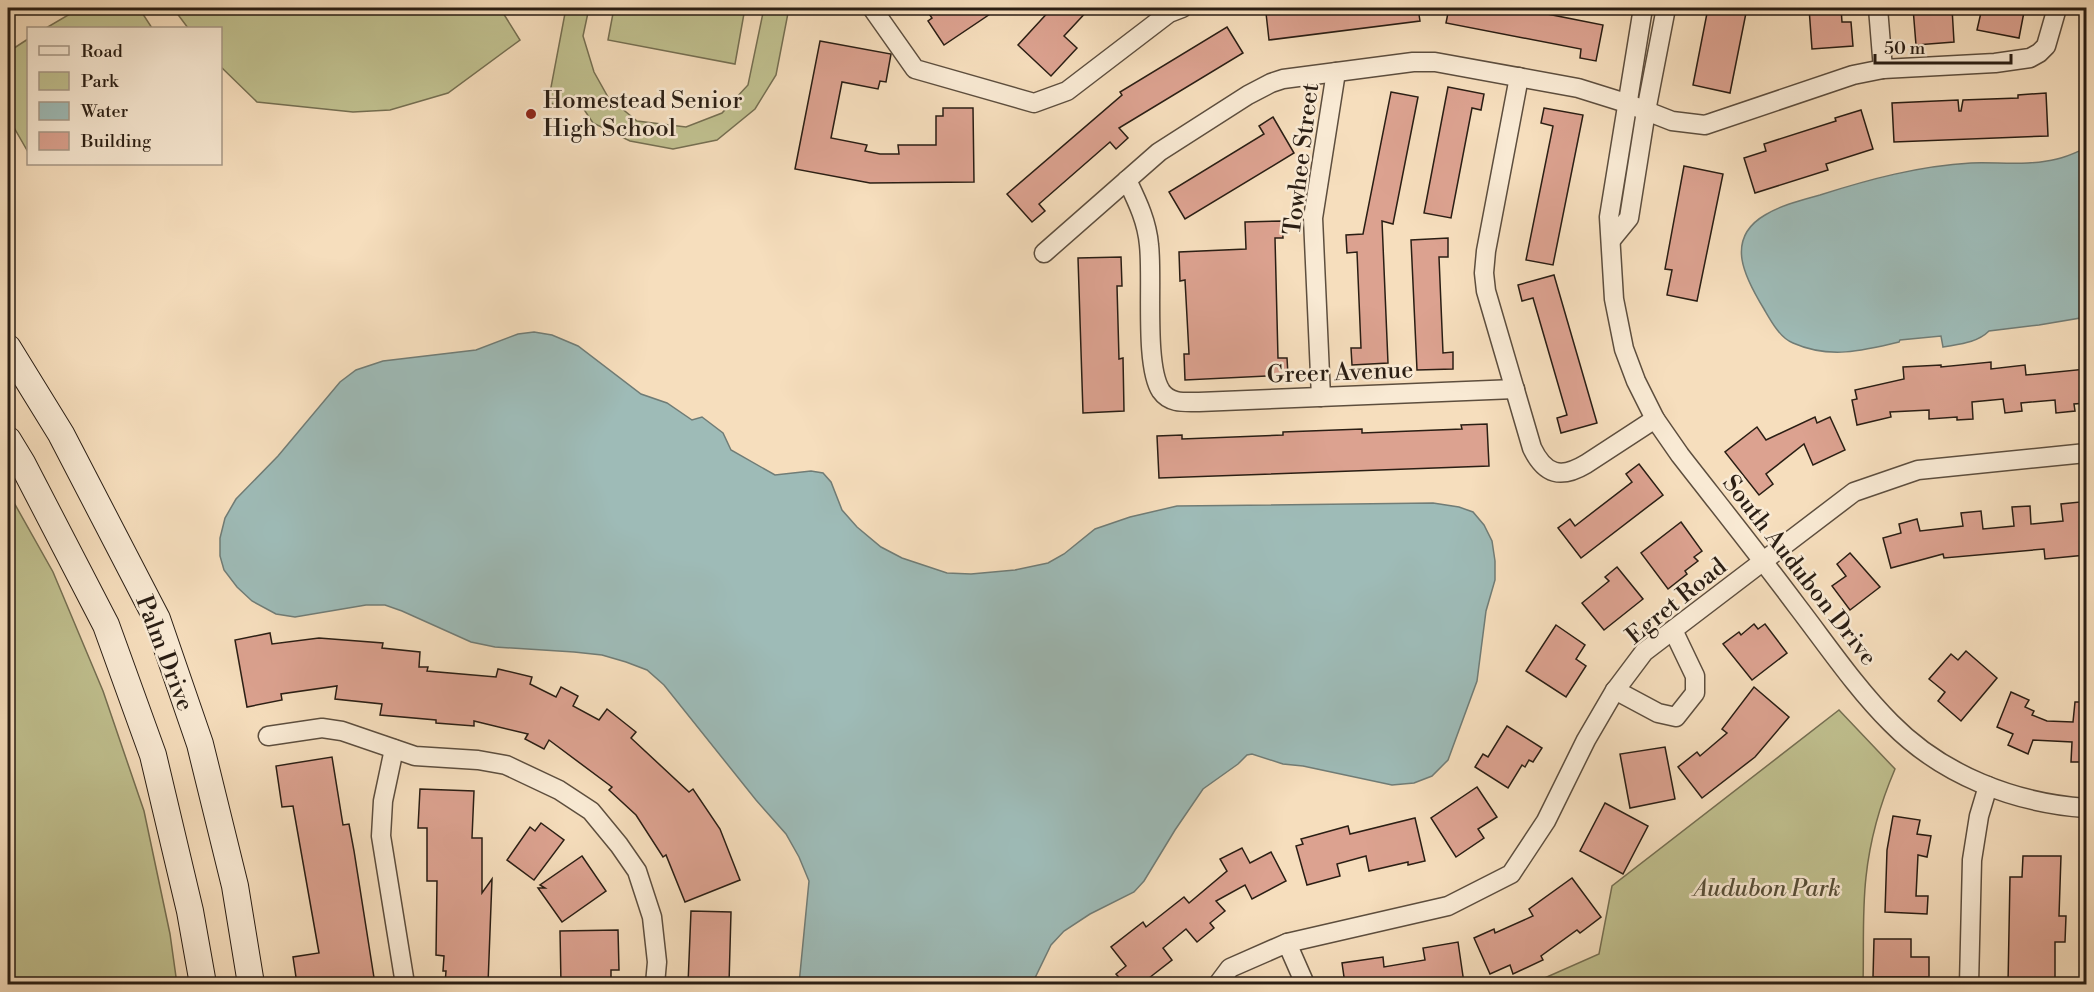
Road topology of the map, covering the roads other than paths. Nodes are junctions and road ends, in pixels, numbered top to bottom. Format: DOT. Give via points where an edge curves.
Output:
graph roads {
  1 [pos="873,8"];
  2 [pos="1182,8"];
  3 [pos="1643,8"];
  4 [pos="1666,8"];
  5 [pos="1878,8"];
  6 [pos="2057,8"];
  7 [pos="1882,69"];
  8 [pos="1336,72"];
  9 [pos="1519,77"];
  10 [pos="1626,103"];
  11 [pos="1646,111"];
  12 [pos="1127,180"];
  13 [pos="1611,240"];
  14 [pos="1044,253"];
  15 [pos="8,348"];
  16 [pos="1515,389"];
  17 [pos="1321,397"];
  18 [pos="1655,419"];
  19 [pos="8,440"];
  20 [pos="2086,453"];
  21 [pos="1764,561"];
  22 [pos="1673,630"];
  23 [pos="1615,690"];
  24 [pos="268,736"];
  25 [pos="394,749"];
  26 [pos="1988,786"];
  27 [pos="2086,808"];
  28 [pos="1287,943"];
  29 [pos="203,984"];
  30 [pos="251,984"];
  31 [pos="405,984"];
  32 [pos="655,984"];
  33 [pos="1218,984"];
  34 [pos="1305,984"];
  35 [pos="1969,984"];
  1 -- 2 [label="street" via="915,69 1034,103 1067,91 1169,13"];
  3 -- 10 [label="street, South Audubon Drive"];
  4 -- 11 [label="street"];
  5 -- 7 [label="street"];
  6 -- 7 [label="street" via="2046,46 2030,58"];
  7 -- 11 [label="street" via="1824,84 1713,124 1684,124"];
  8 -- 9 [label="street" via="1436,62"];
  8 -- 12 [label="street" via="1282,79 1261,88 1159,153"];
  8 -- 17 [label="street, Towhee Street" via="1313,218"];
  9 -- 10 [label="street" via="1578,88"];
  9 -- 16 [label="street" via="1484,273 1491,311"];
  10 -- 11 [label="street"];
  10 -- 13 [label="street, South Audubon Drive" via="1609,217"];
  11 -- 13 [label="street" via="1629,218"];
  12 -- 14 [label="street"];
  12 -- 17 [label="street, Greer Avenue" via="1146,222 1153,364 1167,397 1179,402"];
  13 -- 18 [label="street, South Audubon Drive" via="1614,299 1624,349"];
  15 -- 30 [label="main road, Palm Drive" via="61,434 157,619 200,744 235,886"];
  16 -- 17 [label="street, Greer Avenue"];
  16 -- 18 [label="street" via="1532,448 1538,460 1555,473 1576,470"];
  18 -- 21 [label="street, South Audubon Drive"];
  19 -- 29 [label="main road, Palm Drive" via="106,625 153,755"];
  20 -- 21 [label="street, Egret Road" via="1918,470 1854,492"];
  21 -- 22 [label="street, Egret Road"];
  21 -- 26 [label="street, South Audubon Drive" via="1869,700 1891,723 1928,754"];
  22 -- 23 [label="street, Egret Road" via="1644,652"];
  22 -- 23 [label="street" via="1695,676 1695,693 1676,717 1658,713"];
  23 -- 28 [label="street, Egret Road" via="1546,821 1511,874 1448,906"];
  24 -- 25 [label="street" via="322,728"];
  25 -- 31 [label="street" via="383,801 381,836"];
  25 -- 32 [label="street" via="415,756 506,765 559,790 591,811 637,871 652,917"];
  26 -- 27 [label="street, South Audubon Drive" via="2011,796"];
  26 -- 35 [label="street" via="1972,860"];
  28 -- 33 [label="street, Egret Road" via="1230,968"];
  28 -- 34 [label="street"];
}
